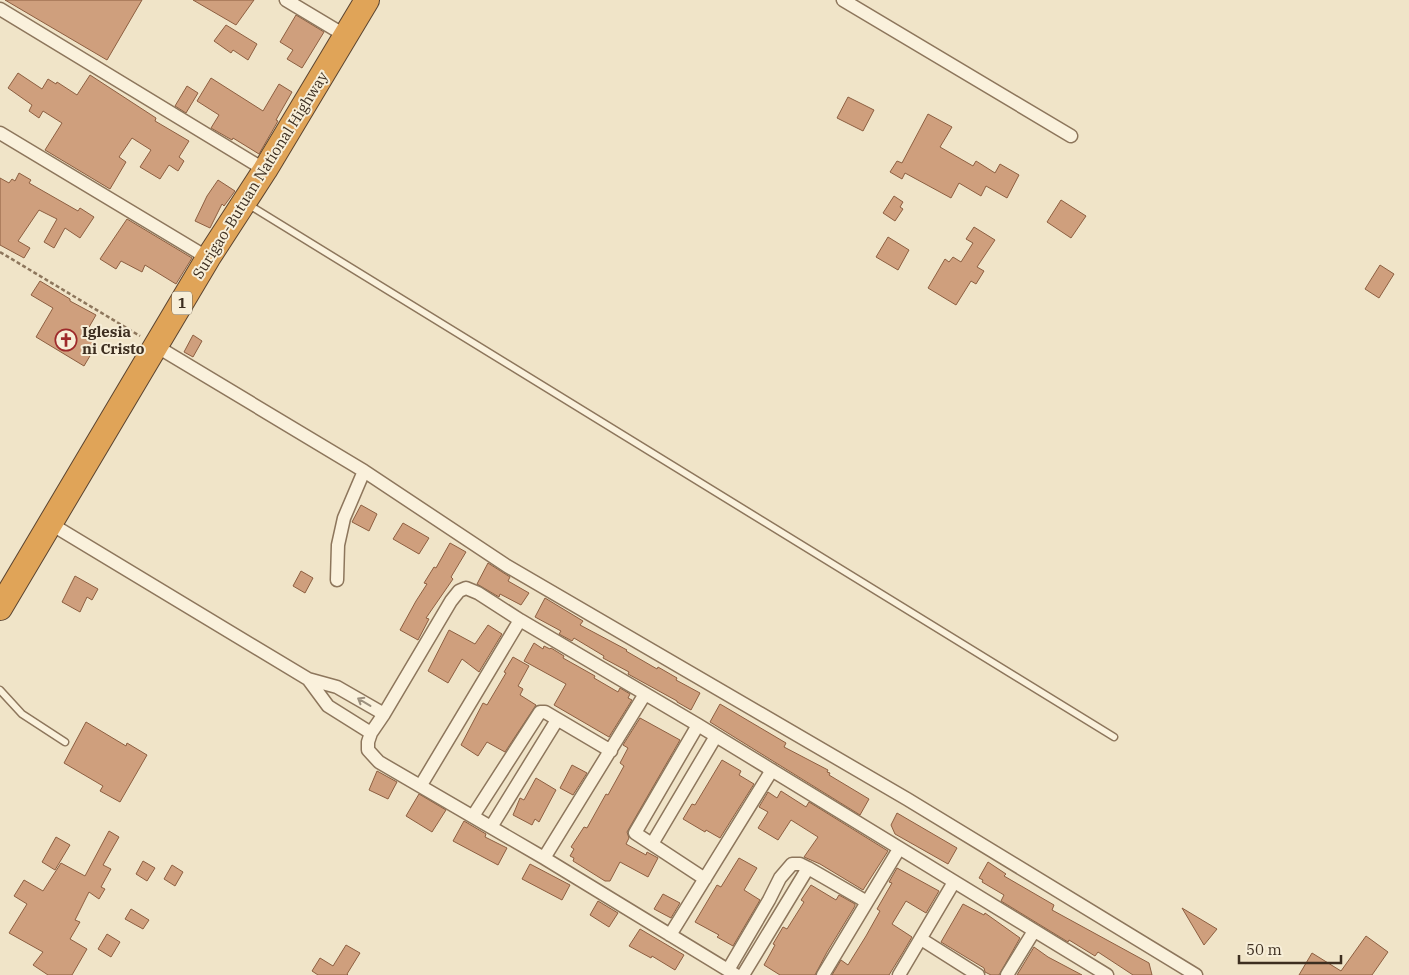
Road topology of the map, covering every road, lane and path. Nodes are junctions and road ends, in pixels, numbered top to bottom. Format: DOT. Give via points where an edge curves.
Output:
graph roads {
  1 [pos="286,0"];
  2 [pos="367,0"];
  3 [pos="843,0"];
  4 [pos="0,9"];
  5 [pos="346,36"];
  6 [pos="0,133"];
  7 [pos="1071,136"];
  8 [pos="265,170"];
  9 [pos="243,202"];
  10 [pos="0,252"];
  11 [pos="208,258"];
  12 [pos="156,346"];
  13 [pos="364,471"];
  14 [pos="51,524"];
  15 [pos="338,580"];
  16 [pos="0,608"];
  17 [pos="520,620"];
  18 [pos="308,679"];
  19 [pos="0,690"];
  20 [pos="645,694"];
  21 [pos="384,714"];
  22 [pos="557,720"];
  23 [pos="698,725"];
  24 [pos="370,733"];
  25 [pos="716,736"];
  26 [pos="1114,737"];
  27 [pos="65,742"];
  28 [pos="611,751"];
  29 [pos="772,770"];
  30 [pos="421,785"];
  31 [pos="473,816"];
  32 [pos="491,827"];
  33 [pos="652,844"];
  34 [pos="899,848"];
  35 [pos="544,858"];
  36 [pos="808,868"];
  37 [pos="705,879"];
  38 [pos="954,882"];
  39 [pos="867,902"];
  40 [pos="1034,931"];
  41 [pos="670,935"];
  42 [pos="921,939"];
  43 [pos="1089,970"];
  44 [pos="732,972"];
  45 [pos="743,975"];
  46 [pos="822,975"];
  47 [pos="899,975"];
  48 [pos="978,975"];
  49 [pos="1007,975"];
  50 [pos="1107,975"];
  51 [pos="1196,975"];
  1 -- 5 [label="street"];
  2 -- 5 [label="highway, Surigao-Butuan National Highway / 1"];
  3 -- 7 [label="street"];
  4 -- 8 [label="street"];
  5 -- 8 [label="highway, Surigao-Butuan National Highway / 1"];
  6 -- 11 [label="street"];
  8 -- 9 [label="highway, Surigao-Butuan National Highway / 1"];
  9 -- 11 [label="highway, Surigao-Butuan National Highway / 1"];
  9 -- 26 [label="lane"];
  10 -- 12 [label="path"];
  11 -- 12 [label="highway, Surigao-Butuan National Highway / 1"];
  12 -- 13 [label="street"];
  12 -- 14 [label="highway, Surigao-Butuan National Highway / 1"];
  13 -- 15 [label="street" via="344,518 338,545"];
  13 -- 51 [label="street" via="507,566 907,799"];
  14 -- 16 [label="highway, Surigao-Butuan National Highway / 1"];
  14 -- 18 [label="street"];
  17 -- 20 [label="street"];
  17 -- 21 [label="street" via="466,588 460,592 451,601"];
  17 -- 30 [label="street"];
  21 -- 18 [label="street, one-way" via="344,690"];
  18 -- 24 [label="street" via="328,706"];
  19 -- 27 [label="lane" via="22,714"];
  20 -- 23 [label="street"];
  20 -- 28 [label="street"];
  21 -- 24 [label="street"];
  22 -- 28 [label="street"];
  22 -- 31 [label="street" via="540,712"];
  22 -- 32 [label="street"];
  23 -- 25 [label="street"];
  23 -- 33 [label="street" via="636,830 637,835"];
  24 -- 30 [label="street" via="368,750 379,762"];
  25 -- 29 [label="street"];
  25 -- 33 [label="street"];
  28 -- 35 [label="street"];
  29 -- 34 [label="street"];
  29 -- 37 [label="street"];
  30 -- 31 [label="street"];
  31 -- 32 [label="street"];
  32 -- 35 [label="street"];
  33 -- 37 [label="street"];
  34 -- 38 [label="street"];
  34 -- 39 [label="street"];
  35 -- 41 [label="street"];
  36 -- 39 [label="street"];
  36 -- 44 [label="street" via="792,864 780,878"];
  36 -- 45 [label="street"];
  37 -- 41 [label="street"];
  38 -- 40 [label="street"];
  38 -- 42 [label="street"];
  39 -- 46 [label="street"];
  40 -- 43 [label="street"];
  40 -- 49 [label="street"];
  41 -- 44 [label="street"];
  42 -- 47 [label="street"];
  42 -- 48 [label="street"];
  43 -- 50 [label="street"];
}
